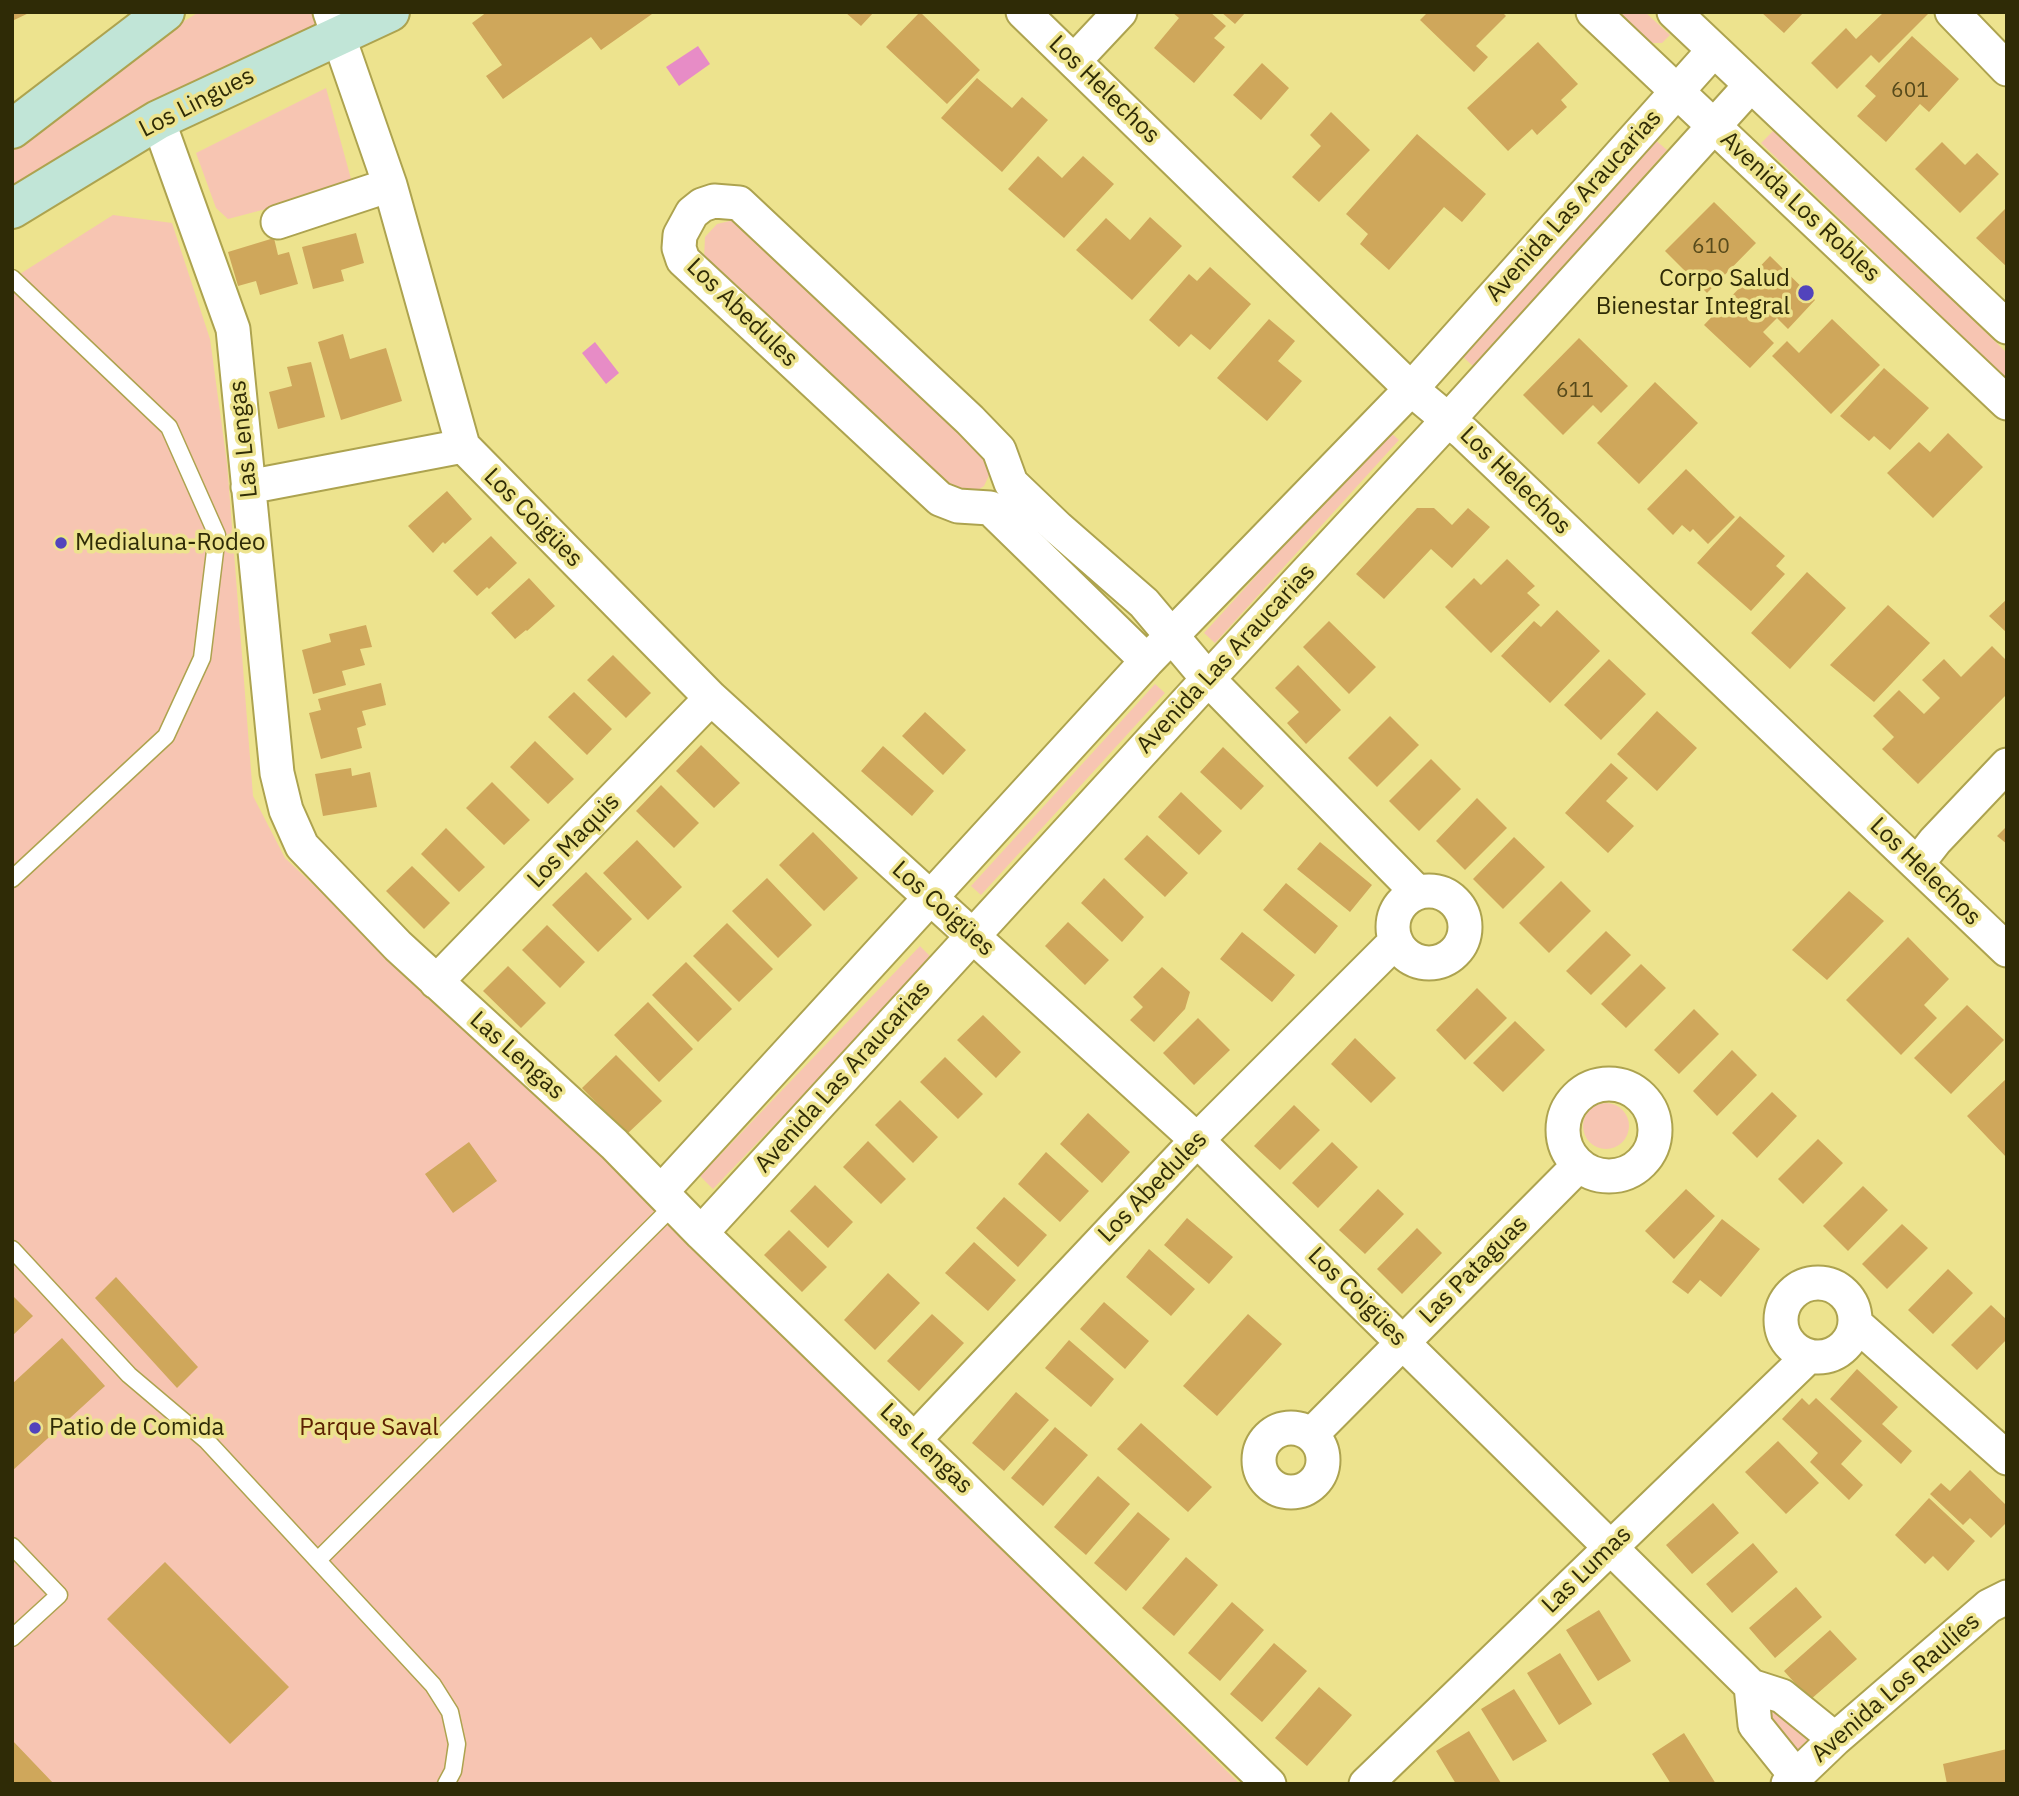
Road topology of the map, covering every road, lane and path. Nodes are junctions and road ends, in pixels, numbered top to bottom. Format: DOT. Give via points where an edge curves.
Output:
graph roads {
  1 [pos="390,12"];
  2 [pos="1023,12"];
  3 [pos="1120,12"];
  4 [pos="1593,12"];
  5 [pos="1674,12"];
  6 [pos="1952,12"];
  7 [pos="158,14"];
  8 [pos="334,24"];
  9 [pos="1714,50"];
  10 [pos="1074,61"];
  11 [pos="2007,69"];
  12 [pos="1751,85"];
  13 [pos="1677,91"];
  14 [pos="158,120"];
  15 [pos="1713,125"];
  16 [pos="12,129"];
  17 [pos="390,185"];
  18 [pos="12,209"];
  19 [pos="278,222"];
  20 [pos="12,278"];
  21 [pos="2007,327"];
  22 [pos="1411,389"];
  23 [pos="2007,402"];
  24 [pos="1449,419"];
  25 [pos="463,446"];
  26 [pos="248,487"];
  27 [pos="1001,496"];
  28 [pos="1173,635"];
  29 [pos="1147,661"];
  30 [pos="1208,679"];
  31 [pos="711,698"];
  32 [pos="2007,765"];
  33 [pos="1917,864"];
  34 [pos="12,879"];
  35 [pos="1417,892"];
  36 [pos="931,898"];
  37 [pos="972,935"];
  38 [pos="1396,941"];
  39 [pos="2007,950"];
  40 [pos="436,982"];
  41 [pos="1197,1139"];
  42 [pos="1578,1166"];
  43 [pos="667,1198"];
  44 [pos="701,1233"];
  45 [pos="12,1249"];
  46 [pos="1855,1323"];
  47 [pos="1403,1343"];
  48 [pos="1809,1356"];
  49 [pos="1311,1435"];
  50 [pos="915,1439"];
  51 [pos="2007,1458"];
  52 [pos="12,1546"];
  53 [pos="1610,1548"];
  54 [pos="318,1560"];
  55 [pos="2007,1597"];
  56 [pos="12,1638"];
  57 [pos="1751,1686"];
  58 [pos="1835,1739"];
  59 [pos="1792,1780"];
  60 [pos="446,1784"];
  61 [pos="1269,1784"];
  62 [pos="1366,1784"];
  1 -- 8 [label="main road, Los Lingues"];
  2 -- 10 [label="street, Los Helechos"];
  3 -- 10 [label="street"];
  4 -- 13 [label="street, Avenida Los Robles"];
  5 -- 9 [label="street"];
  6 -- 11 [label="street"];
  7 -- 16 [label="main road"];
  8 -- 14 [label="main road, Los Lingues"];
  8 -- 17 [label="street, Los Coigües"];
  9 -- 12 [label="street"];
  9 -- 13 [label="street, Avenida Las Araucarias"];
  10 -- 22 [label="street, Los Helechos"];
  12 -- 15 [label="street, Avenida Las Araucarias"];
  12 -- 21 [label="street"];
  13 -- 15 [label="street, Avenida Los Robles"];
  13 -- 22 [label="street, Avenida Las Araucarias"];
  14 -- 18 [label="main road, Los Lingues"];
  14 -- 26 [label="street, Las Lengas" via="233,329"];
  15 -- 23 [label="street, Avenida Los Robles"];
  15 -- 24 [label="street, Avenida Las Araucarias"];
  17 -- 19 [label="street"];
  17 -- 25 [label="street, Los Coigües"];
  20 -- 34 [label="lane" via="169,427 217,535 202,658 166,736"];
  22 -- 24 [label="street, Los Helechos"];
  22 -- 28 [label="street, Avenida Las Araucarias"];
  24 -- 30 [label="street, Avenida Las Araucarias"];
  24 -- 33 [label="street, Los Helechos"];
  25 -- 26 [label="street"];
  25 -- 31 [label="street, Los Coigües"];
  26 -- 40 [label="street, Las Lengas" via="278,773 286,810 302,846"];
  27 -- 27 [label="street, Los Abedules" via="999,450 739,203 714,201 692,213 680,235 682,260 940,499 958,506"];
  27 -- 28 [label="street, Los Abedules" via="1058,528 1144,603"];
  27 -- 29 [label="street, Los Abedules"];
  28 -- 29 [label="street, Avenida Las Araucarias"];
  28 -- 30 [label="street, Los Abedules"];
  29 -- 36 [label="street, Avenida Las Araucarias"];
  30 -- 35 [label="street, Los Abedules"];
  30 -- 37 [label="street, Avenida Las Araucarias"];
  31 -- 36 [label="street, Los Coigües"];
  31 -- 40 [label="street, Los Maquis"];
  32 -- 33 [label="street"];
  33 -- 39 [label="street, Los Helechos"];
  35 -- 38 [label="street" via="1396,912"];
  35 -- 38 [label="street" via="1441,893 1456,904 1464,921 1463,940 1444,959 1425,962 1408,955"];
  36 -- 37 [label="street, Los Coigües"];
  36 -- 43 [label="street, Avenida Las Araucarias"];
  37 -- 41 [label="street, Los Coigües"];
  37 -- 44 [label="street, Avenida Las Araucarias"];
  38 -- 41 [label="street, Los Abedules"];
  40 -- 43 [label="street, Las Lengas"];
  41 -- 47 [label="street, Los Coigües"];
  41 -- 50 [label="street, Los Abedules"];
  42 -- 47 [label="street, Las Pataguas"];
  43 -- 44 [label="street, Las Lengas"];
  43 -- 54 [label="lane"];
  44 -- 50 [label="street, Las Lengas"];
  45 -- 54 [label="lane" via="129,1375 206,1441"];
  46 -- 48 [label="street, Las Lumas" via="1844,1346 1821,1357"];
  46 -- 48 [label="street" via="1854,1311 1842,1291 1821,1283 1798,1288 1783,1306 1782,1330 1797,1351"];
  46 -- 51 [label="street"];
  47 -- 49 [label="street, Las Pataguas"];
  47 -- 53 [label="street, Los Coigües"];
  48 -- 53 [label="street, Las Lumas"];
  50 -- 61 [label="street, Las Lengas"];
  52 -- 56 [label="lane" via="59,1595"];
  53 -- 57 [label="street, Los Coigües"];
  53 -- 62 [label="street, Las Lumas"];
  54 -- 60 [label="lane" via="433,1685 450,1712 457,1744"];
  55 -- 58 [label="street, Avenida Los Raulíes" via="1989,1606"];
  57 -- 58 [label="street, Los Coigües" via="1782,1696"];
  57 -- 59 [label="street" via="1755,1725"];
  58 -- 59 [label="street, Avenida Los Raulíes"];
}
